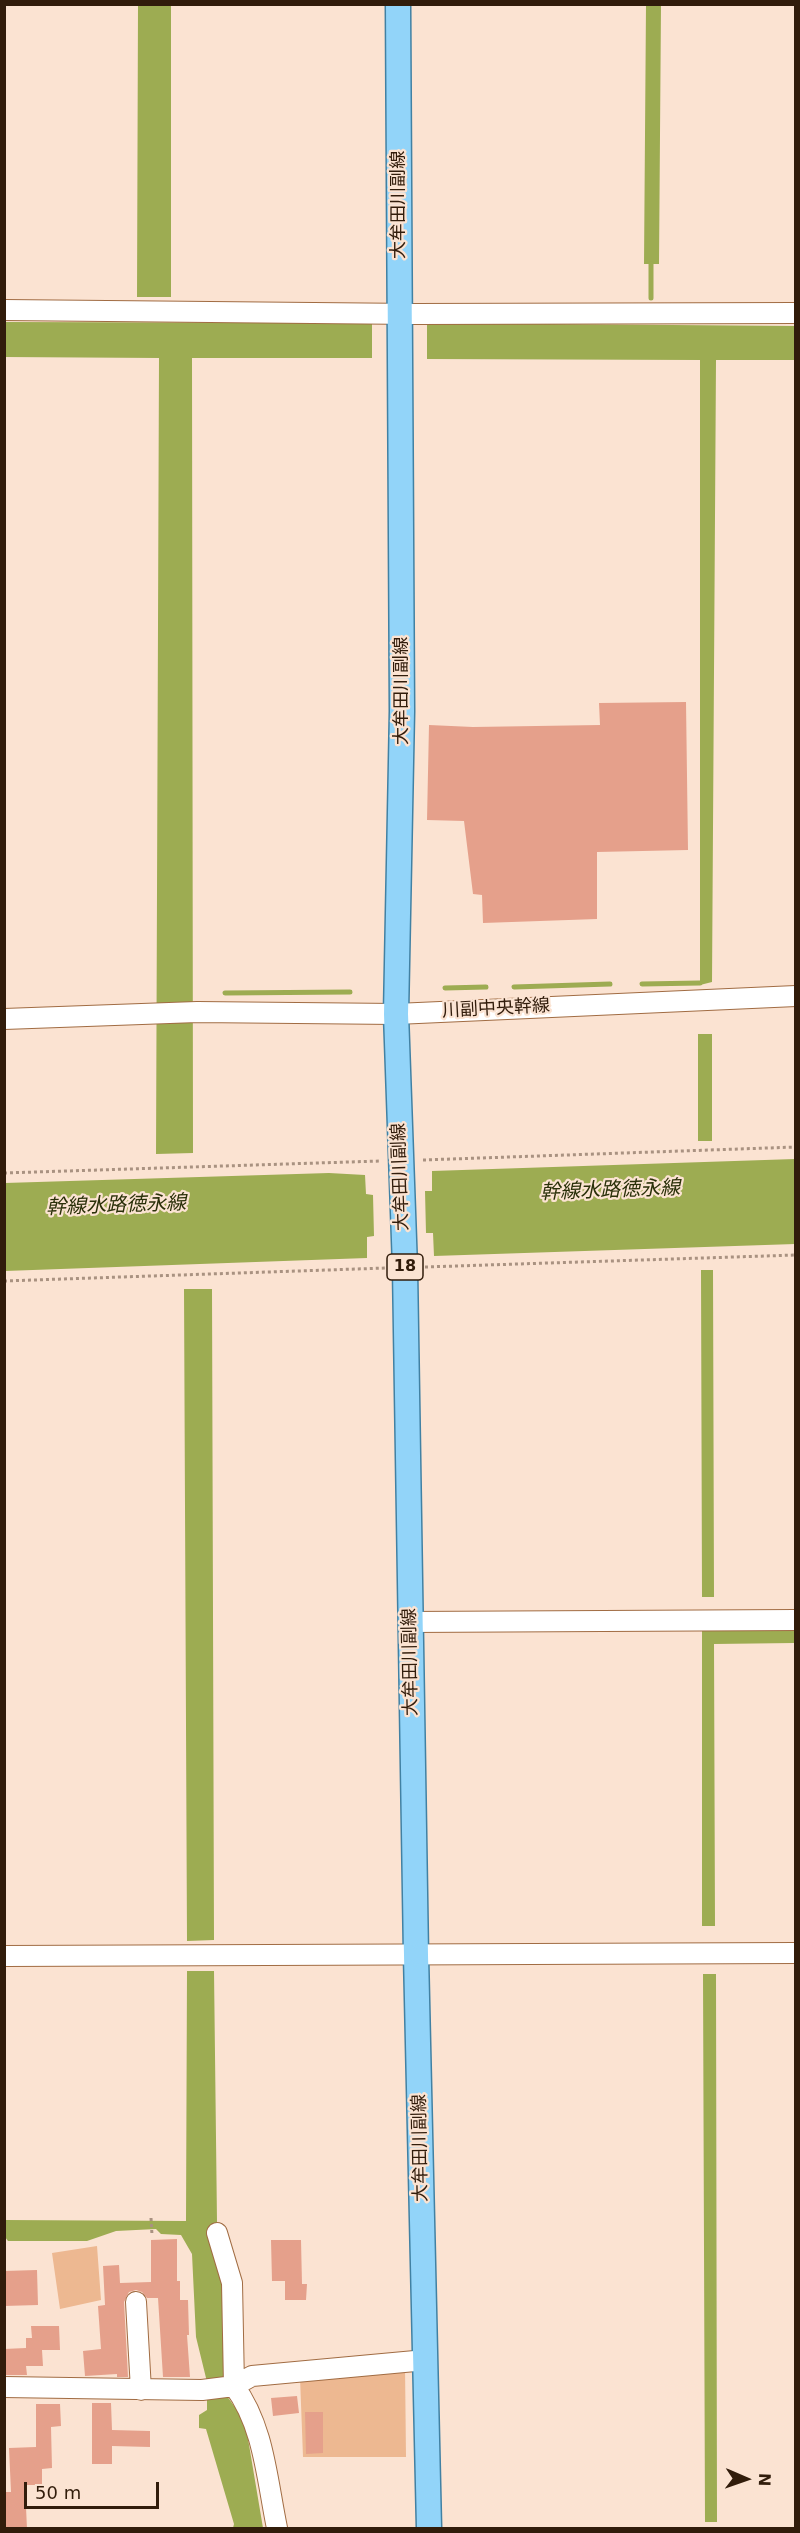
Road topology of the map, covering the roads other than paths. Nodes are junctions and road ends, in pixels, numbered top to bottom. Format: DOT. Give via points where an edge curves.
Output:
graph roads {
  1 [pos="398,4"];
  2 [pos="4,310"];
  3 [pos="400,313"];
  4 [pos="795,313"];
  5 [pos="795,996"];
  6 [pos="396,1014"];
  7 [pos="4,1019"];
  8 [pos="795,1620"];
  9 [pos="410,1622"];
  10 [pos="795,1953"];
  11 [pos="416,1955"];
  12 [pos="4,1956"];
  13 [pos="217,2233"];
  14 [pos="136,2302"];
  15 [pos="426,2360"];
  16 [pos="231,2386"];
  17 [pos="4,2387"];
  18 [pos="141,2390"];
  19 [pos="277,2529"];
  20 [pos="429,2529"];
  1 -- 3 [label="main road, 大牟田川副線 / 18"];
  2 -- 3 [label="street"];
  3 -- 4 [label="street"];
  3 -- 6 [label="main road, 大牟田川副線 / 18" via="402,711"];
  5 -- 6 [label="street, 川副中央幹線"];
  6 -- 7 [label="street, 川副中央幹線" via="197,1012"];
  6 -- 9 [label="main road, 大牟田川副線 / 18" via="405,1268"];
  8 -- 9 [label="street"];
  9 -- 11 [label="main road, 大牟田川副線 / 18"];
  10 -- 11 [label="street"];
  11 -- 12 [label="street"];
  11 -- 15 [label="main road, 大牟田川副線 / 18"];
  13 -- 16 [label="street" via="232,2283"];
  14 -- 18 [label="street"];
  15 -- 16 [label="street" via="252,2376"];
  15 -- 20 [label="main road, 大牟田川副線 / 18"];
  16 -- 18 [label="street"];
  16 -- 19 [label="street" via="243,2397 258,2430"];
  17 -- 18 [label="street"];
}
